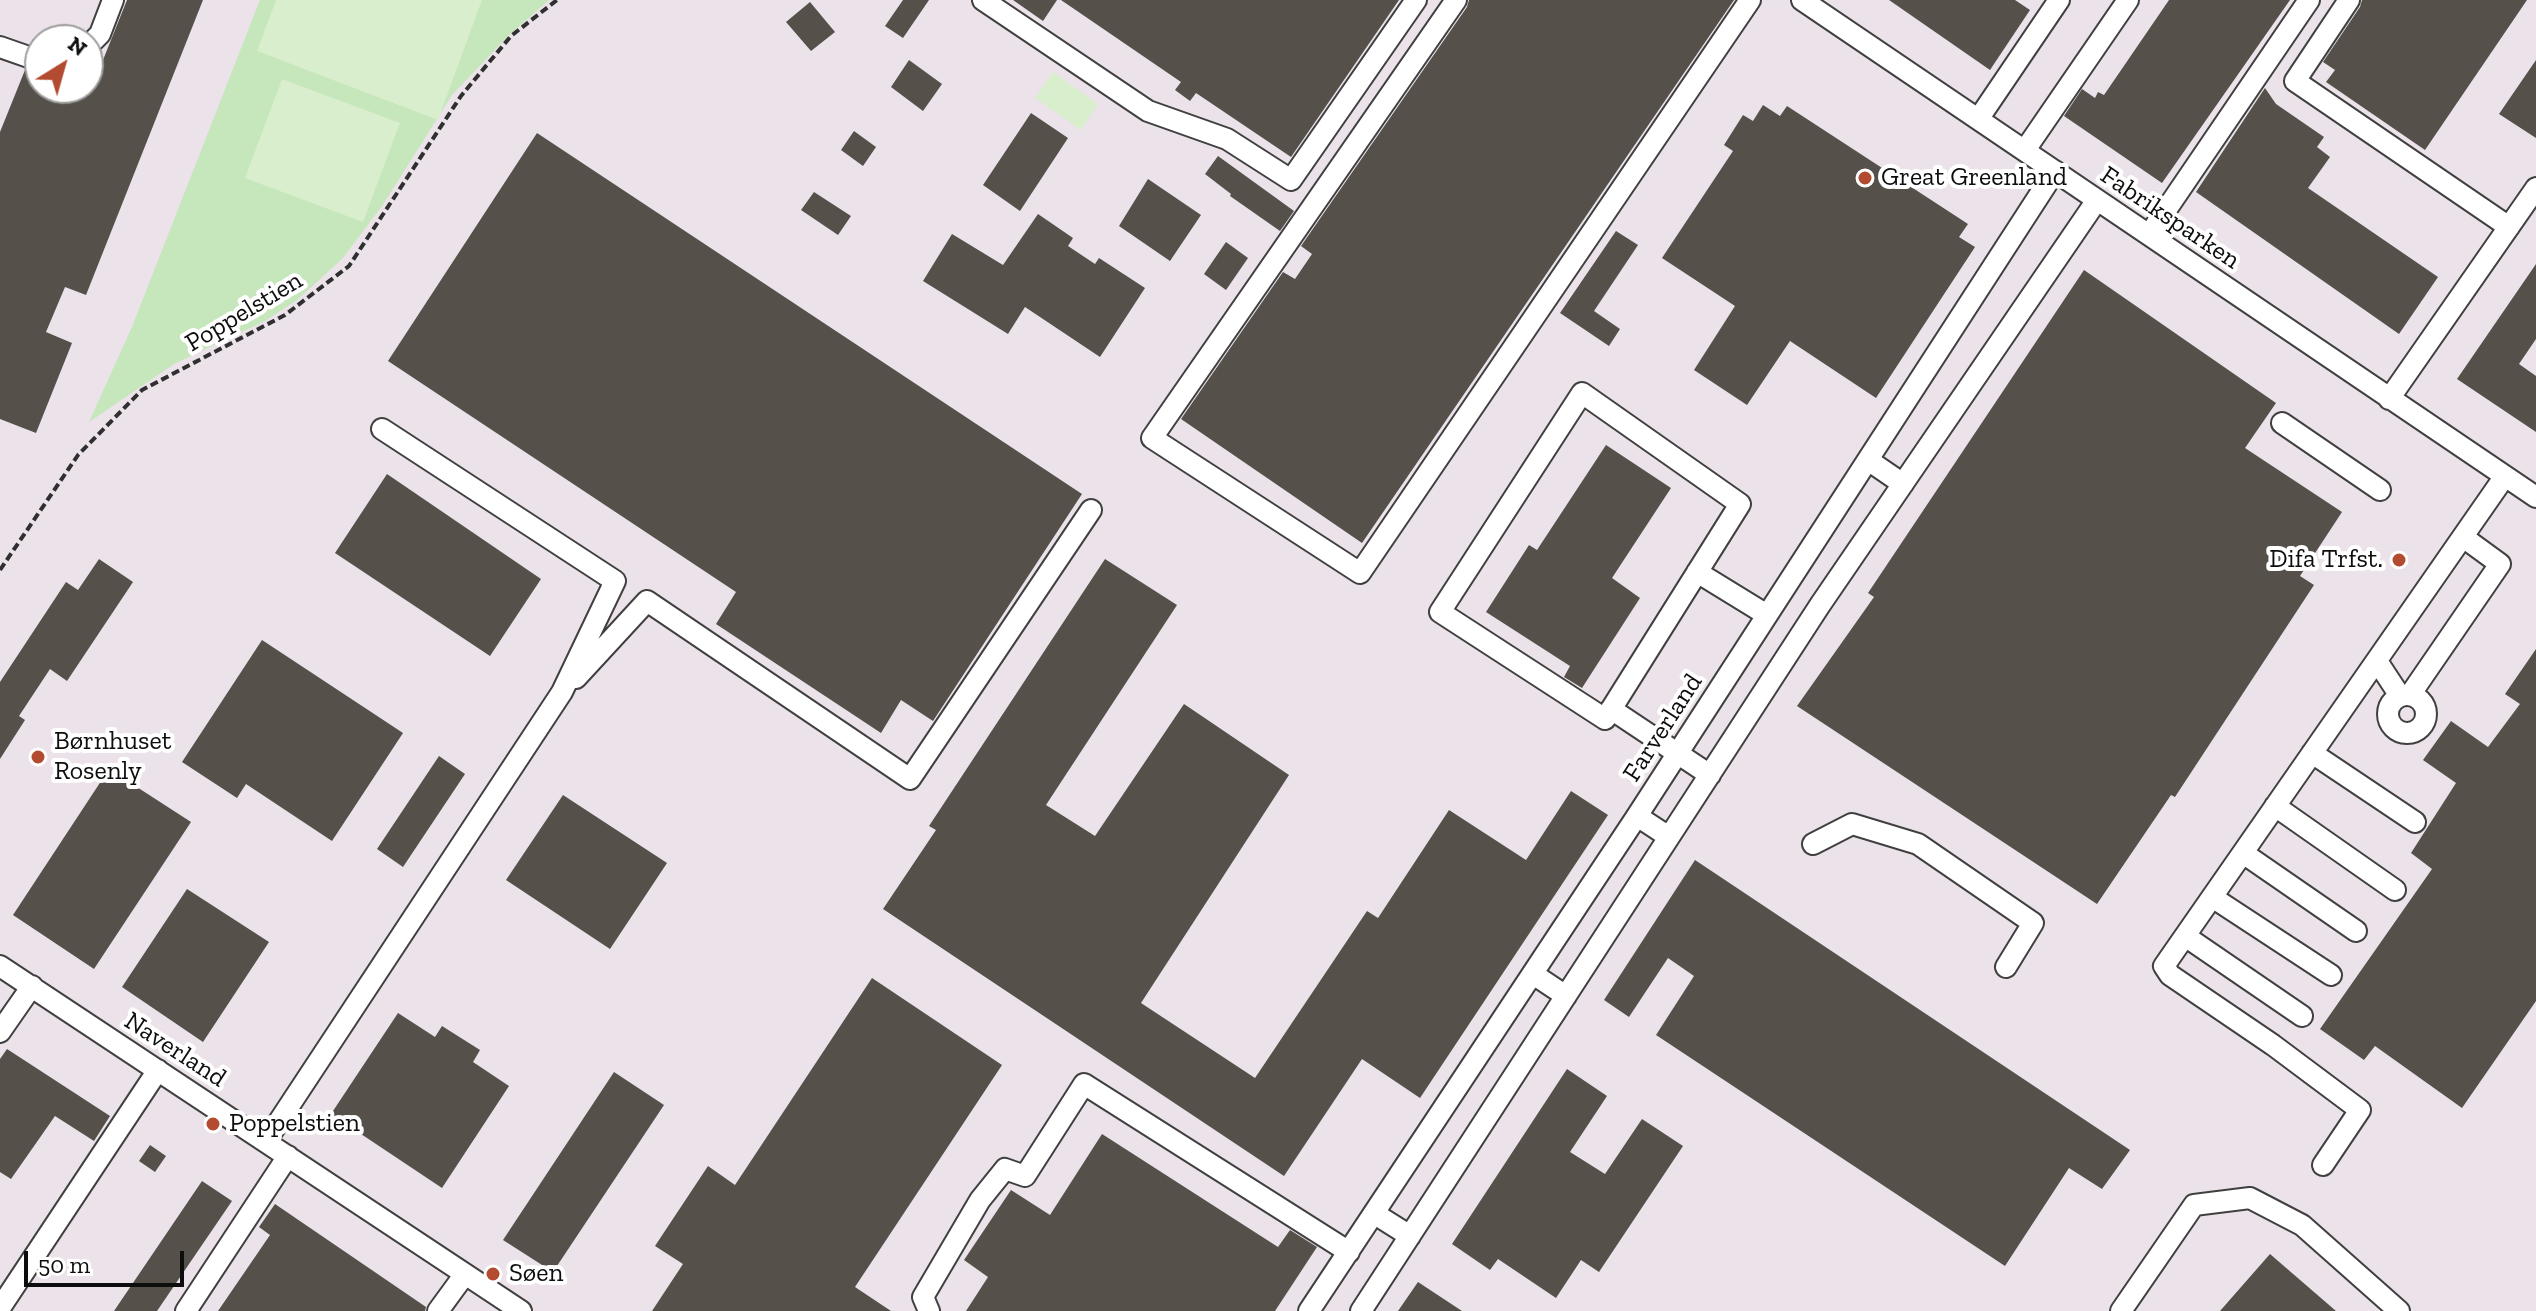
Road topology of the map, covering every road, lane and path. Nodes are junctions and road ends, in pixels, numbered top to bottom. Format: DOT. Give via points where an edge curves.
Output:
graph roads {
  1 [pos="113,0"];
  2 [pos="557,0"];
  3 [pos="983,0"];
  4 [pos="1416,0"];
  5 [pos="1456,0"];
  6 [pos="1750,0"];
  7 [pos="1802,0"];
  8 [pos="2128,0"];
  9 [pos="2309,0"];
  10 [pos="2349,0"];
  11 [pos="2049,4"];
  12 [pos="104,24"];
  13 [pos="0,47"];
  14 [pos="24,55"];
  15 [pos="1979,118"];
  16 [pos="2025,150"];
  17 [pos="2055,171"];
  18 [pos="2536,188"];
  19 [pos="2097,200"];
  20 [pos="2509,227"];
  21 [pos="2149,235"];
  22 [pos="2389,399"];
  23 [pos="2282,423"];
  24 [pos="382,429"];
  25 [pos="1868,460"];
  26 [pos="2505,476"];
  27 [pos="1903,484"];
  28 [pos="2380,490"];
  29 [pos="2536,497"];
  30 [pos="1091,510"];
  31 [pos="2463,537"];
  32 [pos="0,570"];
  33 [pos="1697,572"];
  34 [pos="1767,615"];
  35 [pos="2377,661"];
  36 [pos="562,692"];
  37 [pos="1611,709"];
  38 [pos="2312,753"];
  39 [pos="1677,754"];
  40 [pos="1710,775"];
  41 [pos="2275,806"];
  42 [pos="1637,816"];
  43 [pos="2415,822"];
  44 [pos="1669,837"];
  45 [pos="1813,844"];
  46 [pos="2243,853"];
  47 [pos="2395,890"];
  48 [pos="2212,897"];
  49 [pos="2356,931"];
  50 [pos="2185,936"];
  51 [pos="0,966"];
  52 [pos="2006,967"];
  53 [pos="1533,974"];
  54 [pos="2331,975"];
  55 [pos="32,986"];
  56 [pos="1566,996"];
  57 [pos="2302,1016"];
  58 [pos="0,1032"];
  59 [pos="158,1070"];
  60 [pos="266,1141"];
  61 [pos="288,1156"];
  62 [pos="2323,1165"];
  63 [pos="1375,1214"];
  64 [pos="1410,1236"];
  65 [pos="1349,1252"];
  66 [pos="465,1274"];
  67 [pos="0,1308"];
  68 [pos="186,1311"];
  69 [pos="438,1311"];
  70 [pos="521,1311"];
  71 [pos="929,1311"];
  72 [pos="1309,1311"];
  73 [pos="1361,1311"];
  74 [pos="2121,1311"];
  75 [pos="2399,1311"];
  1 -- 12 [label="street"];
  2 -- 32 [label="path, Poppelstien" via="511,36 461,96 349,266 285,315 142,390 78,455"];
  3 -- 4 [label="street" via="1148,111 1227,139 1291,180"];
  5 -- 6 [label="street" via="1152,438 1360,573"];
  7 -- 15 [label="street, Fabriksparken"];
  8 -- 16 [label="street"];
  9 -- 21 [label="street"];
  10 -- 20 [label="street" via="2295,81"];
  11 -- 15 [label="street"];
  13 -- 14 [label="street"];
  15 -- 16 [label="street, Fabriksparken"];
  16 -- 17 [label="street, Fabriksparken"];
  17 -- 19 [label="street, Fabriksparken"];
  17 -- 25 [label="street, Farverland"];
  18 -- 20 [label="street"];
  19 -- 21 [label="street, Fabriksparken"];
  19 -- 27 [label="street"];
  20 -- 22 [label="street"];
  21 -- 22 [label="street, Fabriksparken"];
  22 -- 26 [label="street, Fabriksparken"];
  23 -- 28 [label="street"];
  24 -- 36 [label="street" via="615,581"];
  25 -- 27 [label="street"];
  25 -- 34 [label="street, Farverland"];
  26 -- 29 [label="street, Fabriksparken"];
  26 -- 31 [label="street"];
  27 -- 40 [label="street"];
  30 -- 36 [label="street" via="910,779 647,601"];
  31 -- 35 [label="street"];
  31 -- 35 [label="street" via="2500,564 2405,696"];
  33 -- 34 [label="street"];
  33 -- 37 [label="street"];
  33 -- 37 [label="street" via="1740,504 1582,393 1440,612 1605,719"];
  34 -- 39 [label="street, Farverland"];
  35 -- 38 [label="street"];
  36 -- 60 [label="street"];
  37 -- 39 [label="street"];
  38 -- 41 [label="street"];
  38 -- 43 [label="street"];
  39 -- 40 [label="street"];
  39 -- 42 [label="street, Farverland"];
  40 -- 44 [label="street"];
  41 -- 46 [label="street"];
  41 -- 47 [label="street"];
  42 -- 44 [label="street"];
  42 -- 53 [label="street, Farverland"];
  44 -- 56 [label="street"];
  45 -- 52 [label="street" via="1852,824 1918,844 2033,923"];
  46 -- 48 [label="street"];
  46 -- 49 [label="street"];
  48 -- 50 [label="street"];
  48 -- 54 [label="street"];
  50 -- 57 [label="street"];
  50 -- 62 [label="street" via="2164,966 2170,975 2360,1110"];
  51 -- 55 [label="street, Naverland"];
  53 -- 56 [label="street"];
  53 -- 63 [label="street, Farverland"];
  55 -- 58 [label="street"];
  55 -- 59 [label="street, Naverland"];
  56 -- 64 [label="street"];
  59 -- 60 [label="street, Naverland"];
  59 -- 67 [label="street"];
  60 -- 61 [label="street, Naverland"];
  61 -- 66 [label="street, Naverland"];
  61 -- 68 [label="street"];
  63 -- 64 [label="street"];
  63 -- 65 [label="street, Farverland"];
  64 -- 73 [label="street"];
  65 -- 71 [label="street" via="1084,1084 1025,1176 1005,1169 980,1200 923,1297"];
  65 -- 72 [label="street, Farverland"];
  66 -- 69 [label="street"];
  66 -- 70 [label="street, Naverland"];
  74 -- 75 [label="street" via="2194,1205 2250,1198 2302,1225"];
}
